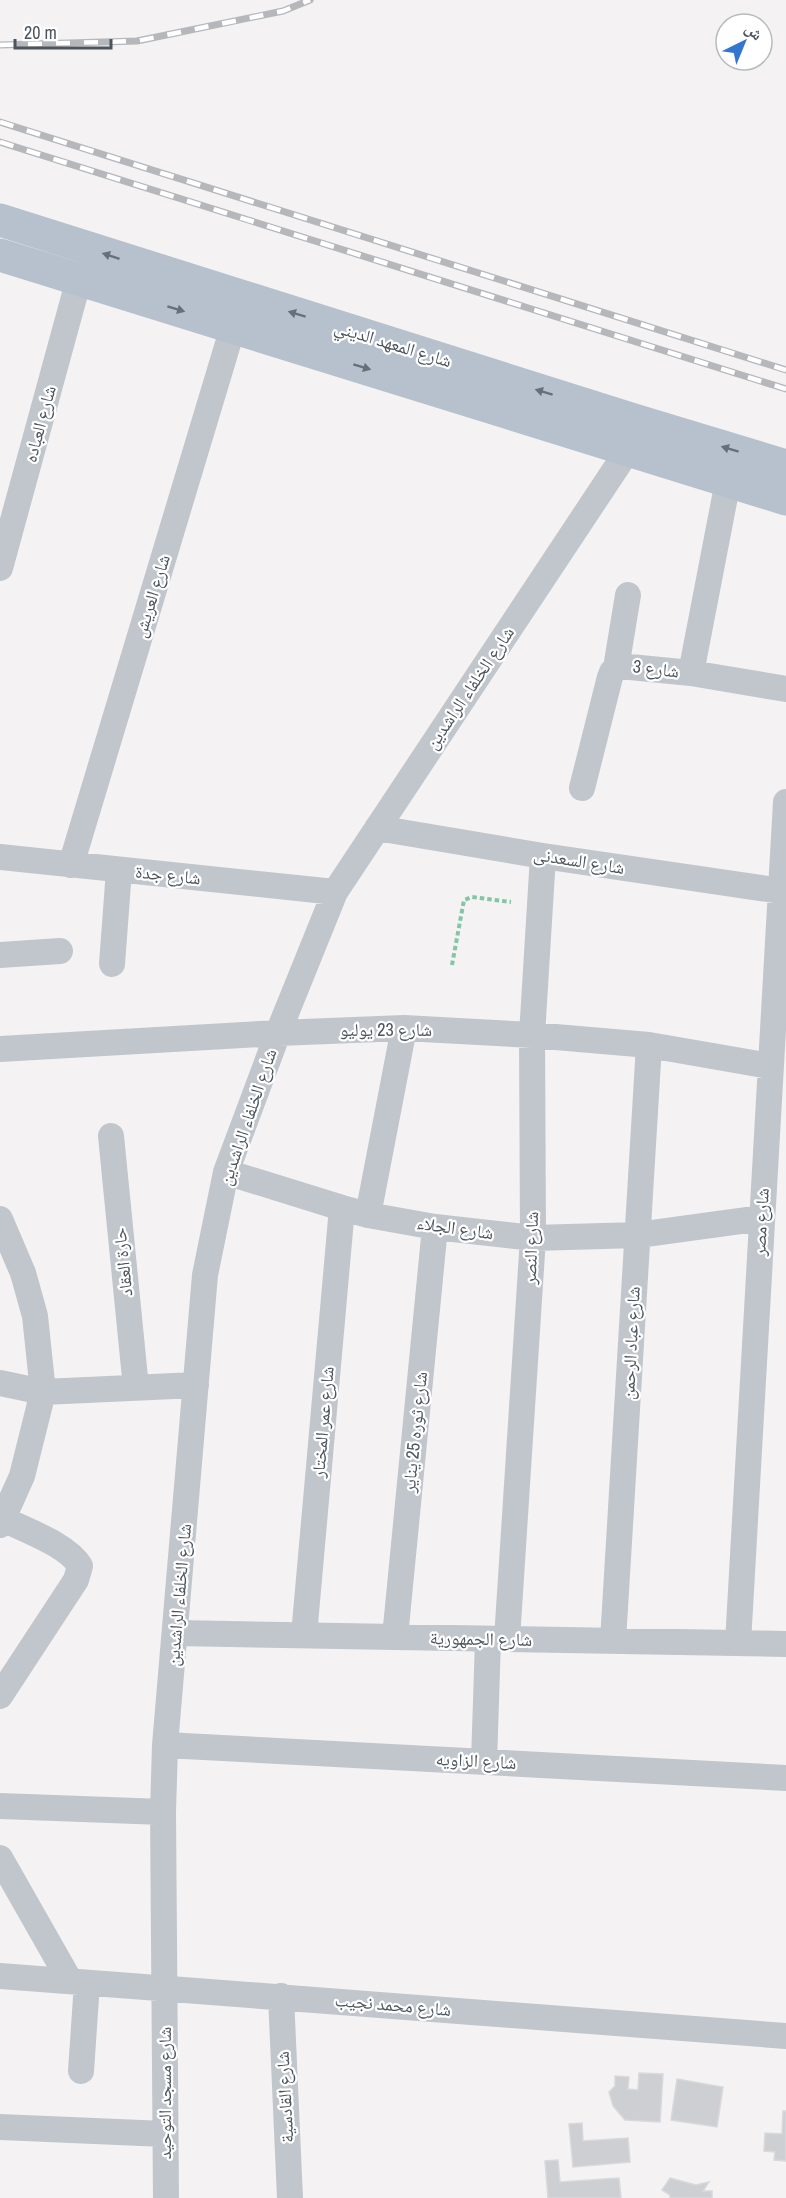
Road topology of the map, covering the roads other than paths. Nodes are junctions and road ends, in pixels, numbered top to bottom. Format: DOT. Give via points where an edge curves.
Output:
graph roads {
  1 [pos="0,220"];
  2 [pos="1,258"];
  3 [pos="79,279"];
  4 [pos="144,283"];
  5 [pos="233,327"];
  6 [pos="628,450"];
  7 [pos="786,466"];
  8 [pos="728,481"];
  9 [pos="786,499"];
  10 [pos="0,568"];
  11 [pos="628,595"];
  12 [pos="616,668"];
  13 [pos="691,673"];
  14 [pos="786,689"];
  15 [pos="582,788"];
  16 [pos="786,802"];
  17 [pos="377,828"];
  18 [pos="543,856"];
  19 [pos="0,857"];
  20 [pos="71,865"];
  21 [pos="119,870"];
  22 [pos="781,891"];
  23 [pos="335,892"];
  24 [pos="60,951"];
  25 [pos="0,955"];
  26 [pos="112,964"];
  27 [pos="404,1028"];
  28 [pos="278,1033"];
  29 [pos="532,1035"];
  30 [pos="649,1045"];
  31 [pos="0,1049"];
  32 [pos="770,1066"];
  33 [pos="777,1112"];
  34 [pos="111,1136"];
  35 [pos="226,1172"];
  36 [pos="342,1208"];
  37 [pos="368,1215"];
  38 [pos="762,1218"];
  39 [pos="435,1227"];
  40 [pos="2,1230"];
  41 [pos="638,1235"];
  42 [pos="533,1238"];
  43 [pos="0,1383"];
  44 [pos="196,1385"];
  45 [pos="136,1388"];
  46 [pos="43,1392"];
  47 [pos="11,1473"];
  48 [pos="1,1522"];
  49 [pos="176,1633"];
  50 [pos="304,1635"];
  51 [pos="395,1637"];
  52 [pos="497,1639"];
  53 [pos="613,1641"];
  54 [pos="738,1643"];
  55 [pos="786,1644"];
  56 [pos="0,1696"];
  57 [pos="165,1744"];
  58 [pos="484,1762"];
  59 [pos="786,1778"];
  60 [pos="0,1806"];
  61 [pos="163,1812"];
  62 [pos="0,1858"];
  63 [pos="0,1976"];
  64 [pos="78,1982"];
  65 [pos="164,1988"];
  66 [pos="281,1996"];
  67 [pos="786,2036"];
  68 [pos="81,2071"];
  69 [pos="0,2127"];
  70 [pos="165,2134"];
  71 [pos="166,2198"];
  72 [pos="290,2198"];
  4 -- 1 [label="main road, شارع المعهد الديني, one-way"];
  2 -- 3 [label="main road, شارع المعهد الديني"];
  3 -- 4 [label="main road, شارع المعهد الديني"];
  3 -- 10 [label="street, شارع العباده"];
  4 -- 5 [label="main road, شارع المعهد الديني, one-way"];
  7 -- 4 [label="main road, شارع المعهد الديني, one-way"];
  5 -- 6 [label="main road, شارع المعهد الديني, one-way"];
  5 -- 20 [label="street, شارع العريش"];
  6 -- 8 [label="main road, شارع المعهد الديني"];
  6 -- 17 [label="street, شارع الخلفاء الراشدين"];
  8 -- 9 [label="main road, شارع المعهد الديني"];
  8 -- 13 [label="street"];
  11 -- 12 [label="street"];
  12 -- 13 [label="street, شارع 3" via="626,665"];
  12 -- 15 [label="street, شارع 3" via="610,677"];
  13 -- 14 [label="street, شارع 3"];
  16 -- 22 [label="street, شارع مصر"];
  17 -- 18 [label="street, شارع السعدنى"];
  17 -- 23 [label="street, شارع الخلفاء الراشدين"];
  18 -- 22 [label="street, شارع السعدنى"];
  18 -- 29 [label="street, شارع النصر"];
  19 -- 20 [label="street, شارع جدة"];
  20 -- 21 [label="street, شارع جدة"];
  21 -- 23 [label="street, شارع جدة"];
  21 -- 26 [label="street"];
  22 -- 32 [label="street, شارع مصر"];
  23 -- 28 [label="street, شارع الخلفاء الراشدين"];
  24 -- 25 [label="street"];
  27 -- 28 [label="street, شارع 23 يوليو"];
  27 -- 29 [label="street, شارع 23 يوليو"];
  27 -- 37 [label="street"];
  28 -- 31 [label="street, شارع 23 يوليو"];
  28 -- 35 [label="street, شارع الخلفاء الراشدين"];
  29 -- 30 [label="street, شارع 23 يوليو"];
  29 -- 42 [label="street, شارع النصر"];
  30 -- 32 [label="street, شارع 23 يوليو"];
  30 -- 41 [label="street, شارع عباد الرحمن"];
  32 -- 33 [label="street, شارع مصر"];
  33 -- 38 [label="street, شارع مصر"];
  34 -- 45 [label="street, حارة العقاد"];
  35 -- 36 [label="street, شارع الجلاء"];
  35 -- 44 [label="street, شارع الخلفاء الراشدين" via="205,1275"];
  36 -- 37 [label="street, شارع الجلاء"];
  36 -- 50 [label="street, شارع عمر المختار"];
  37 -- 39 [label="street, شارع الجلاء"];
  38 -- 41 [label="street, شارع الجلاء"];
  38 -- 54 [label="street, شارع مصر"];
  39 -- 42 [label="street, شارع الجلاء"];
  39 -- 51 [label="street, شارع ثوره 25 يناير"];
  40 -- 46 [label="street" via="22,1273 35,1316"];
  41 -- 42 [label="street, شارع الجلاء"];
  41 -- 53 [label="street, شارع عباد الرحمن"];
  42 -- 52 [label="street, شارع النصر"];
  43 -- 46 [label="street"];
  44 -- 45 [label="street"];
  44 -- 49 [label="street, شارع الخلفاء الراشدين"];
  45 -- 46 [label="street"];
  46 -- 47 [label="street"];
  47 -- 48 [label="street"];
  48 -- 56 [label="street" via="63,1549 75,1556 80,1566 76,1580"];
  49 -- 50 [label="street, شارع الجمهورية"];
  49 -- 57 [label="street, شارع الخلفاء الراشدين"];
  50 -- 51 [label="street, شارع الجمهورية"];
  51 -- 52 [label="street, شارع الجمهورية"];
  52 -- 53 [label="street, شارع الجمهورية"];
  52 -- 58 [label="street, شارع النصر"];
  53 -- 54 [label="street, شارع الجمهورية"];
  54 -- 55 [label="street, شارع الجمهورية"];
  57 -- 58 [label="street, شارع الزاويه"];
  57 -- 61 [label="street, شارع الخلفاء الراشدين"];
  58 -- 59 [label="street, شارع الزاويه"];
  60 -- 61 [label="street"];
  61 -- 65 [label="street, شارع الخلفاء الراشدين"];
  62 -- 64 [label="street"];
  63 -- 64 [label="street, شارع محمد نجيب"];
  64 -- 65 [label="street, شارع محمد نجيب"];
  64 -- 68 [label="street"];
  65 -- 66 [label="street, شارع محمد نجيب"];
  65 -- 70 [label="street, شارع مسجد التوحيد"];
  66 -- 67 [label="street, شارع محمد نجيب"];
  66 -- 72 [label="street, شارع القادسية"];
  69 -- 70 [label="street"];
  70 -- 71 [label="street, شارع مسجد التوحيد"];
}
